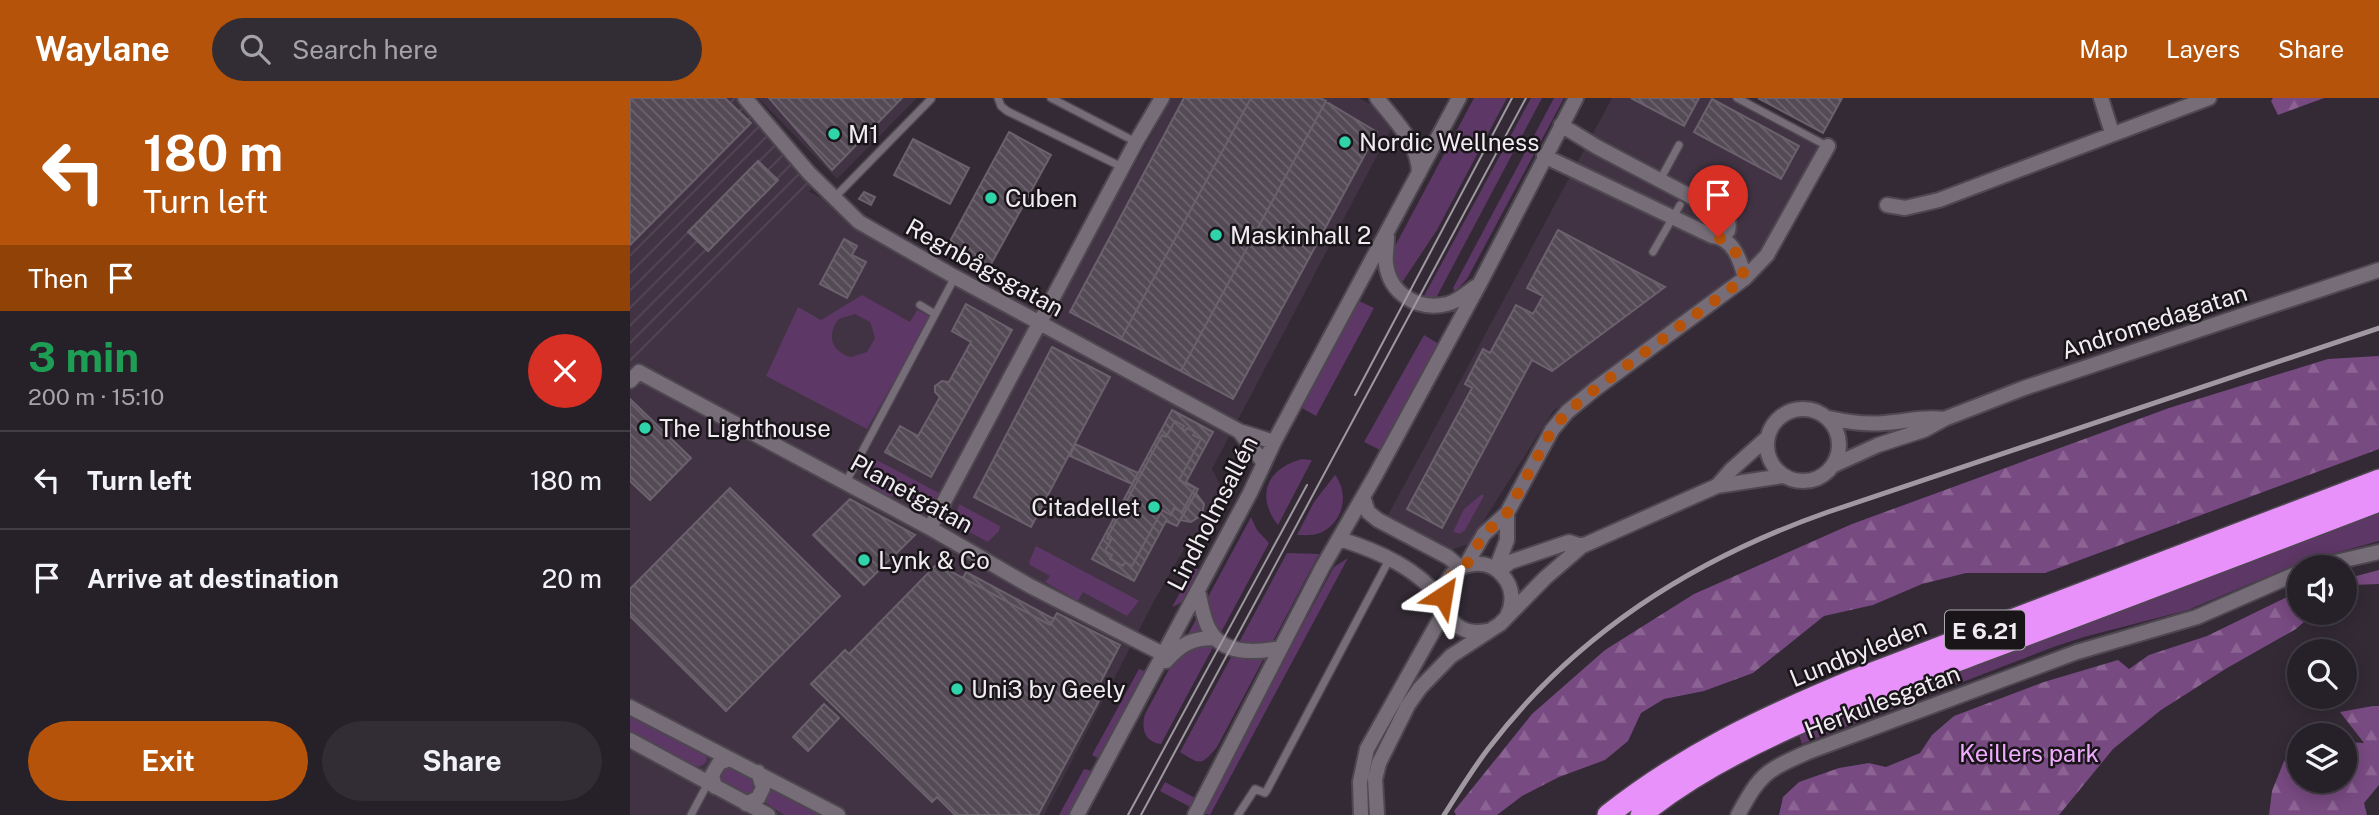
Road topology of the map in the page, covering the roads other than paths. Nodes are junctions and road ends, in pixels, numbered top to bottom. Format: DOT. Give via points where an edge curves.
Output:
graph roads {
  1 [pos="745,98"];
  2 [pos="998,98"];
  3 [pos="1051,98"];
  4 [pos="1162,98"];
  5 [pos="1377,98"];
  6 [pos="1460,98"];
  7 [pos="1576,98"];
  8 [pos="1737,98"];
  9 [pos="2101,98"];
  10 [pos="2208,98"];
  11 [pos="931,99"];
  12 [pos="2192,101"];
  13 [pos="1561,125"];
  14 [pos="2112,133"];
  15 [pos="1136,142"];
  16 [pos="1679,145"];
  17 [pos="1828,146"];
  18 [pos="1544,156"];
  19 [pos="1123,167"];
  20 [pos="1419,173"];
  21 [pos="1666,184"];
  22 [pos="835,197"];
  23 [pos="1696,200"];
  24 [pos="1887,205"];
  25 [pos="1674,214"];
  26 [pos="1388,232"];
  27 [pos="1718,237"];
  28 [pos="1653,252"];
  29 [pos="2379,270"];
  30 [pos="955,277"];
  31 [pos="1745,278"];
  32 [pos="1480,284"];
  33 [pos="920,305"];
  34 [pos="935,314"];
  35 [pos="1040,324"];
  36 [pos="634,376"];
  37 [pos="1829,418"];
  38 [pos="1944,419"];
  39 [pos="1239,431"];
  40 [pos="1768,437"];
  41 [pos="1274,442"];
  42 [pos="1264,463"];
  43 [pos="1834,465"];
  44 [pos="1782,476"];
  45 [pos="2379,480"];
  46 [pos="846,482"];
  47 [pos="1717,486"];
  48 [pos="1363,496"];
  49 [pos="2379,501"];
  50 [pos="1507,513"];
  51 [pos="930,528"];
  52 [pos="1340,539"];
  53 [pos="1582,546"];
  54 [pos="2379,552"];
  55 [pos="2357,557"];
  56 [pos="1389,560"];
  57 [pos="1464,567"];
  58 [pos="1497,570"];
  59 [pos="2287,578"];
  60 [pos="1198,591"];
  61 [pos="1444,606"];
  62 [pos="1506,618"];
  63 [pos="1487,631"];
  64 [pos="1215,638"];
  65 [pos="1280,648"];
  66 [pos="1163,654"];
  67 [pos="1149,681"];
  68 [pos="630,706"];
  69 [pos="630,740"];
  70 [pos="730,759"];
  71 [pos="758,772"];
  72 [pos="712,785"];
  73 [pos="749,808"];
  74 [pos="691,815"];
  75 [pos="768,815"];
  76 [pos="838,815"];
  77 [pos="1077,815"];
  78 [pos="1195,815"];
  79 [pos="1238,815"];
  80 [pos="1361,815"];
  81 [pos="1377,815"];
  82 [pos="1608,815"];
  83 [pos="1641,815"];
  84 [pos="1738,815"];
  1 -- 22 [label="street, Regnbågsgatan"];
  2 -- 19 [label="lane" via="1007,111"];
  3 -- 15 [label="lane"];
  4 -- 15 [label="street"];
  5 -- 20 [label="street" via="1412,143"];
  6 -- 20 [label="street, Lindholmsallén"];
  7 -- 13 [label="street, Lindholmsallén"];
  8 -- 17 [label="lane"];
  9 -- 14 [label="street"];
  10 -- 12 [label="street"];
  11 -- 22 [label="lane"];
  12 -- 14 [label="street"];
  13 -- 18 [label="street, Lindholmsallén"];
  13 -- 21 [label="street"];
  14 -- 24 [label="street" via="1939,200 1905,208"];
  15 -- 19 [label="street"];
  16 -- 21 [label="lane"];
  17 -- 31 [label="street" via="1767,255"];
  18 -- 25 [label="street"];
  18 -- 32 [label="street, Lindholmsallén"];
  19 -- 35 [label="street"];
  20 -- 26 [label="street, Lindholmsallén"];
  21 -- 23 [label="street"];
  21 -- 25 [label="street" via="1681,198"];
  22 -- 30 [label="street, Regnbågsgatan" via="859,222"];
  23 -- 25 [label="street" via="1685,201"];
  23 -- 27 [label="street" via="1727,218 1728,231"];
  25 -- 27 [label="street"];
  25 -- 28 [label="lane"];
  26 -- 32 [label="street, Lindholmsallén" via="1385,263 1390,280 1410,300 1421,305 1450,304"];
  26 -- 41 [label="street, Lindholmsallén"];
  27 -- 31 [label="street" via="1734,248"];
  29 -- 38 [label="street, Andromedagatan"];
  30 -- 34 [label="lane"];
  30 -- 35 [label="street, Regnbågsgatan"];
  31 -- 50 [label="street" via="1567,412 1552,430"];
  32 -- 48 [label="street, Lindholmsallén"];
  33 -- 34 [label="lane"];
  34 -- 46 [label="lane"];
  35 -- 39 [label="street, Regnbågsgatan"];
  35 -- 51 [label="street"];
  36 -- 46 [label="street, Planetgatan"];
  37 -- 38 [label="street, Andromedagatan" via="1867,424 1924,416"];
  37 -- 40 [label="street, Andromedagatan" via="1812,410 1793,410 1777,420"];
  37 -- 43 [label="street" via="1839,434"];
  38 -- 43 [label="street, Andromedagatan"];
  39 -- 41 [label="street, Regnbågsgatan"];
  39 -- 42 [label="street, Regnbågsgatan"];
  40 -- 44 [label="street" via="1769,458"];
  40 -- 47 [label="street, Andromedagatan"];
  41 -- 42 [label="street, Lindholmsallén"];
  42 -- 60 [label="street, Lindholmsallén"];
  43 -- 44 [label="street, Andromedagatan" via="1814,480"];
  44 -- 47 [label="street, Andromedagatan"];
  45 -- 82 [label="highway, Lundbyleden / E 6.21" via="1784,709 1713,745"];
  46 -- 51 [label="street, Planetgatan"];
  47 -- 53 [label="street, Andromedagatan"];
  48 -- 52 [label="street, Lindholmsallén"];
  48 -- 57 [label="street" via="1368,512 1378,520"];
  49 -- 83 [label="highway, Lundbyleden / E 6.21" via="1796,726 1732,756"];
  50 -- 57 [label="street" via="1484,534"];
  50 -- 58 [label="street" via="1507,540"];
  51 -- 66 [label="street, Planetgatan"];
  52 -- 56 [label="street"];
  52 -- 65 [label="street, Lindholmsallén"];
  53 -- 58 [label="street, Andromedagatan" via="1569,542"];
  53 -- 62 [label="street, Andromedagatan"];
  54 -- 55 [label="street"];
  56 -- 61 [label="street" via="1419,576"];
  56 -- 79 [label="lane" via="1268,790 1255,789"];
  57 -- 58 [label="street" via="1484,564"];
  57 -- 61 [label="street" via="1446,584"];
  58 -- 62 [label="street" via="1512,595"];
  59 -- 84 [label="street, Herkulesgatan" via="2197,617 2077,652 1808,752 1761,777"];
  60 -- 64 [label="street"];
  60 -- 66 [label="street, Lindholmsallén"];
  61 -- 63 [label="street" via="1462,630"];
  61 -- 80 [label="street" via="1365,756"];
  62 -- 63 [label="street"];
  63 -- 81 [label="street" via="1451,656 1408,705 1379,763"];
  64 -- 65 [label="street" via="1246,652"];
  64 -- 67 [label="street" via="1180,645"];
  65 -- 78 [label="street, Lindholmsallén"];
  66 -- 67 [label="street, Lindholmsallén"];
  67 -- 77 [label="street, Lindholmsallén"];
  68 -- 70 [label="street"];
  69 -- 72 [label="street"];
  70 -- 71 [label="street"];
  70 -- 72 [label="street" via="719,763"];
  71 -- 73 [label="street" via="763,788"];
  71 -- 76 [label="street"];
  72 -- 73 [label="street"];
  72 -- 74 [label="lane"];
  73 -- 75 [label="street"];
}
